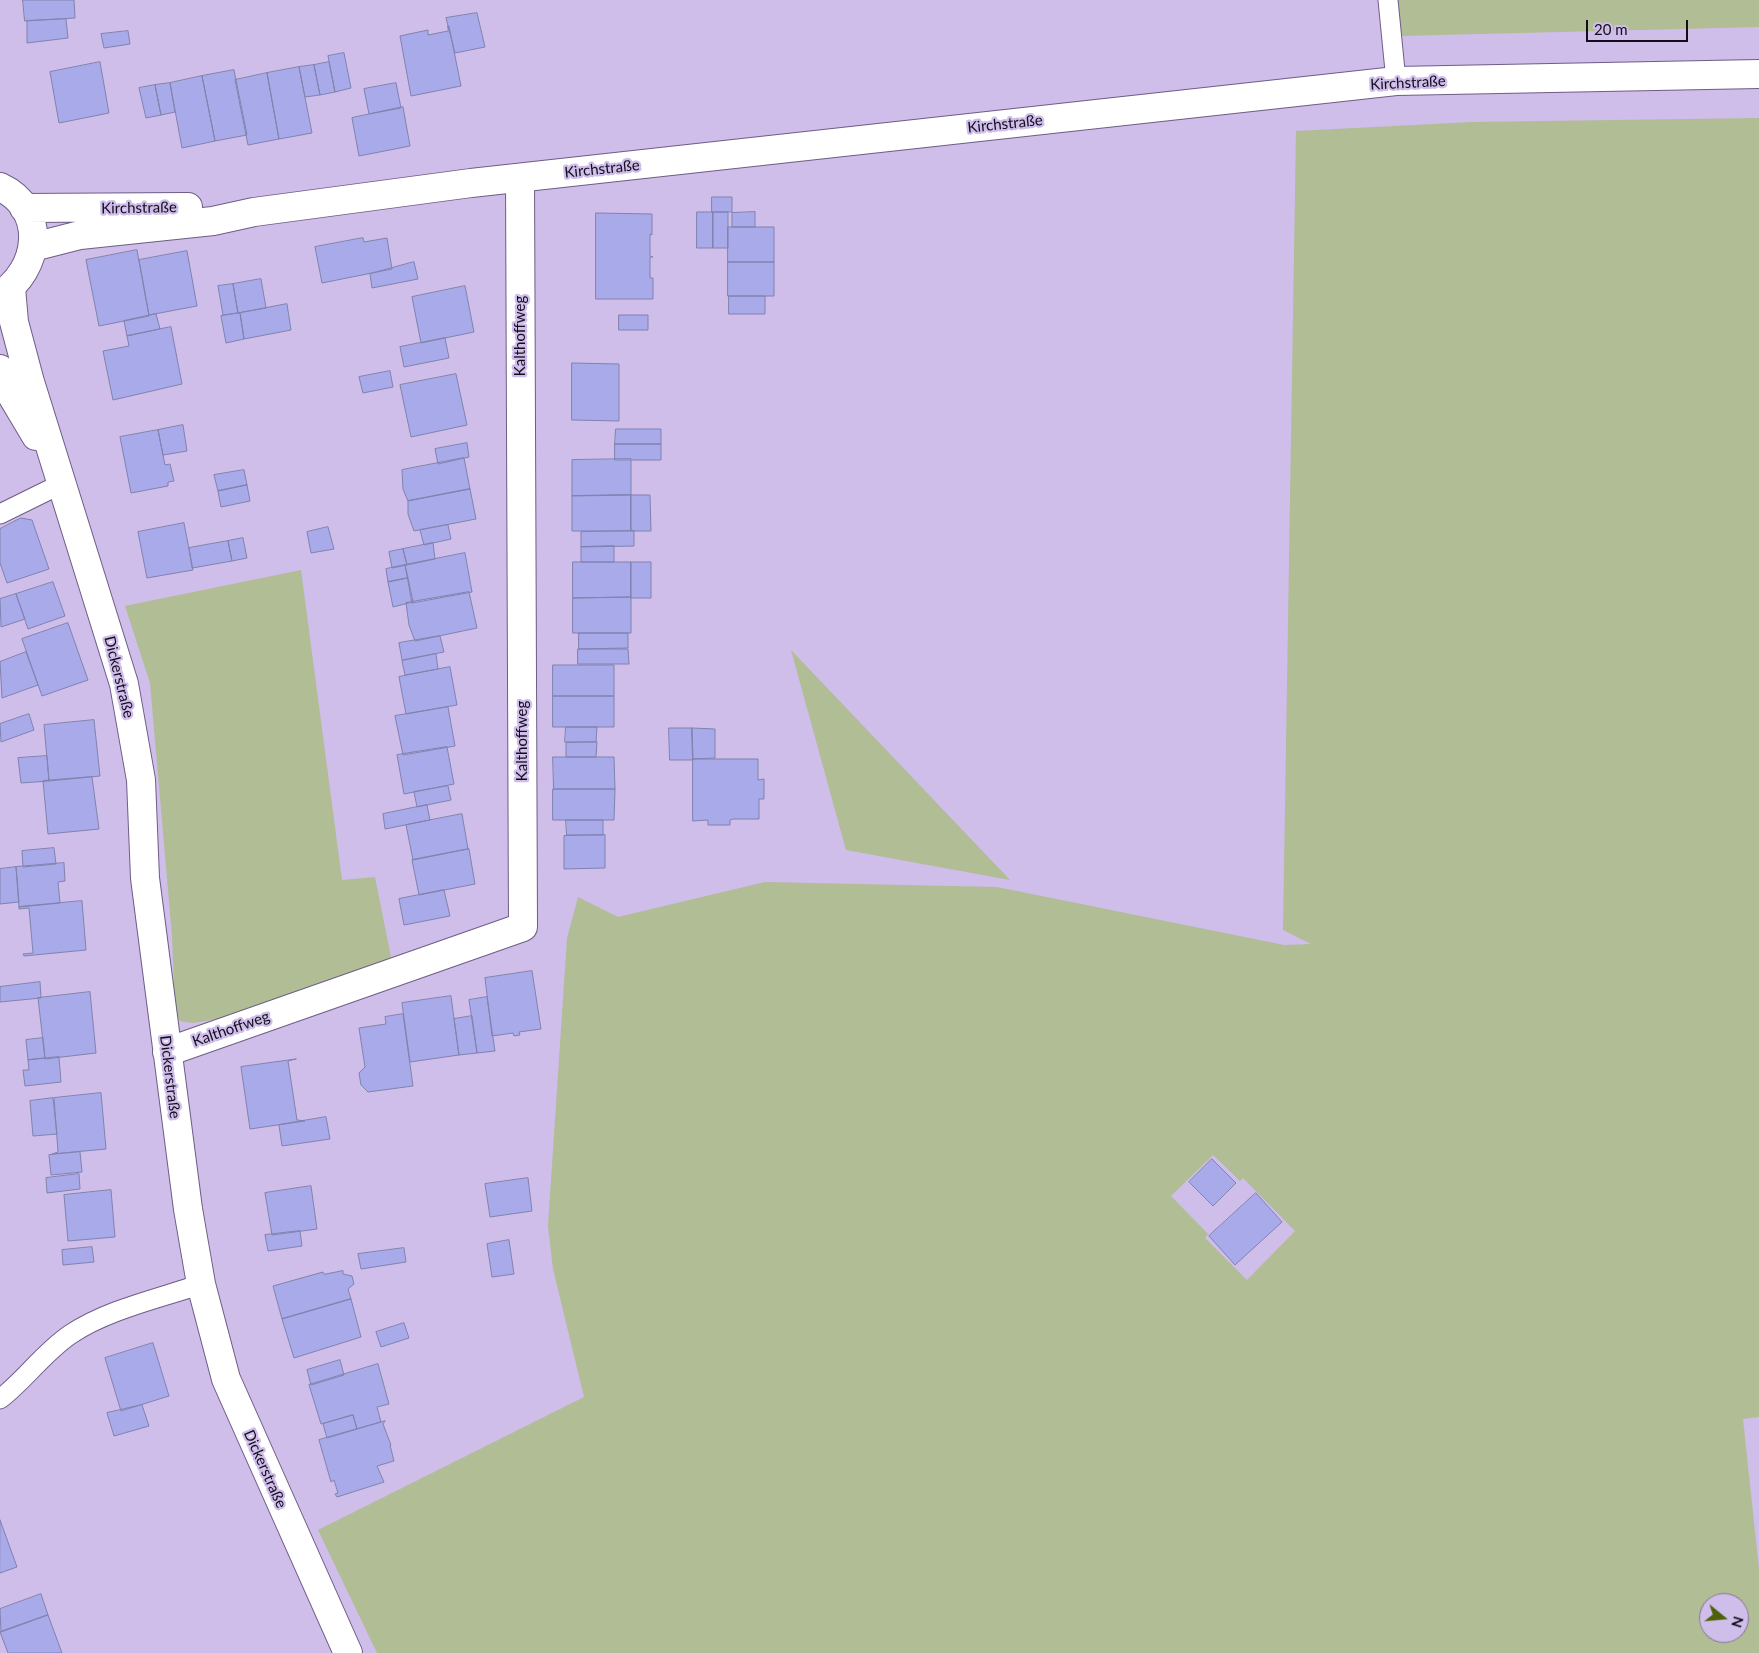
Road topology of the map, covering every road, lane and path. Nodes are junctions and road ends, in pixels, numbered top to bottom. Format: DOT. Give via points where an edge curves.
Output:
graph roads {
  1 [pos="1388,0"];
  2 [pos="1759,74"];
  3 [pos="1396,81"];
  4 [pos="520,178"];
  5 [pos="0,187"];
  6 [pos="24,208"];
  7 [pos="254,212"];
  8 [pos="33,247"];
  9 [pos="6,292"];
  10 [pos="0,369"];
  11 [pos="63,483"];
  12 [pos="0,514"];
  13 [pos="167,1052"];
  14 [pos="200,1284"];
  15 [pos="0,1400"];
  16 [pos="348,1653"];
  1 -- 3 [label="lane"];
  2 -- 3 [label="street, Kirchstraße"];
  3 -- 4 [label="street, Kirchstraße"];
  4 -- 7 [label="street, Kirchstraße"];
  4 -- 13 [label="street, Kalthoffweg" via="523,927"];
  5 -- 6 [label="street"];
  6 -- 7 [label="street, Kirchstraße" via="210,207"];
  6 -- 8 [label="street" via="32,227"];
  7 -- 8 [label="street, Kirchstraße" via="213,221 80,235"];
  8 -- 9 [label="street" via="30,263 22,277"];
  9 -- 11 [label="street, Dickerstraße"];
  10 -- 11 [label="street, Dickerstraße" via="8,389"];
  11 -- 12 [label="lane"];
  11 -- 13 [label="street, Dickerstraße" via="124,684 141,780 145,878"];
  13 -- 14 [label="street, Dickerstraße"];
  14 -- 15 [label="lane" via="91,1322 55,1347"];
  14 -- 16 [label="street, Dickerstraße" via="226,1379"];
}
